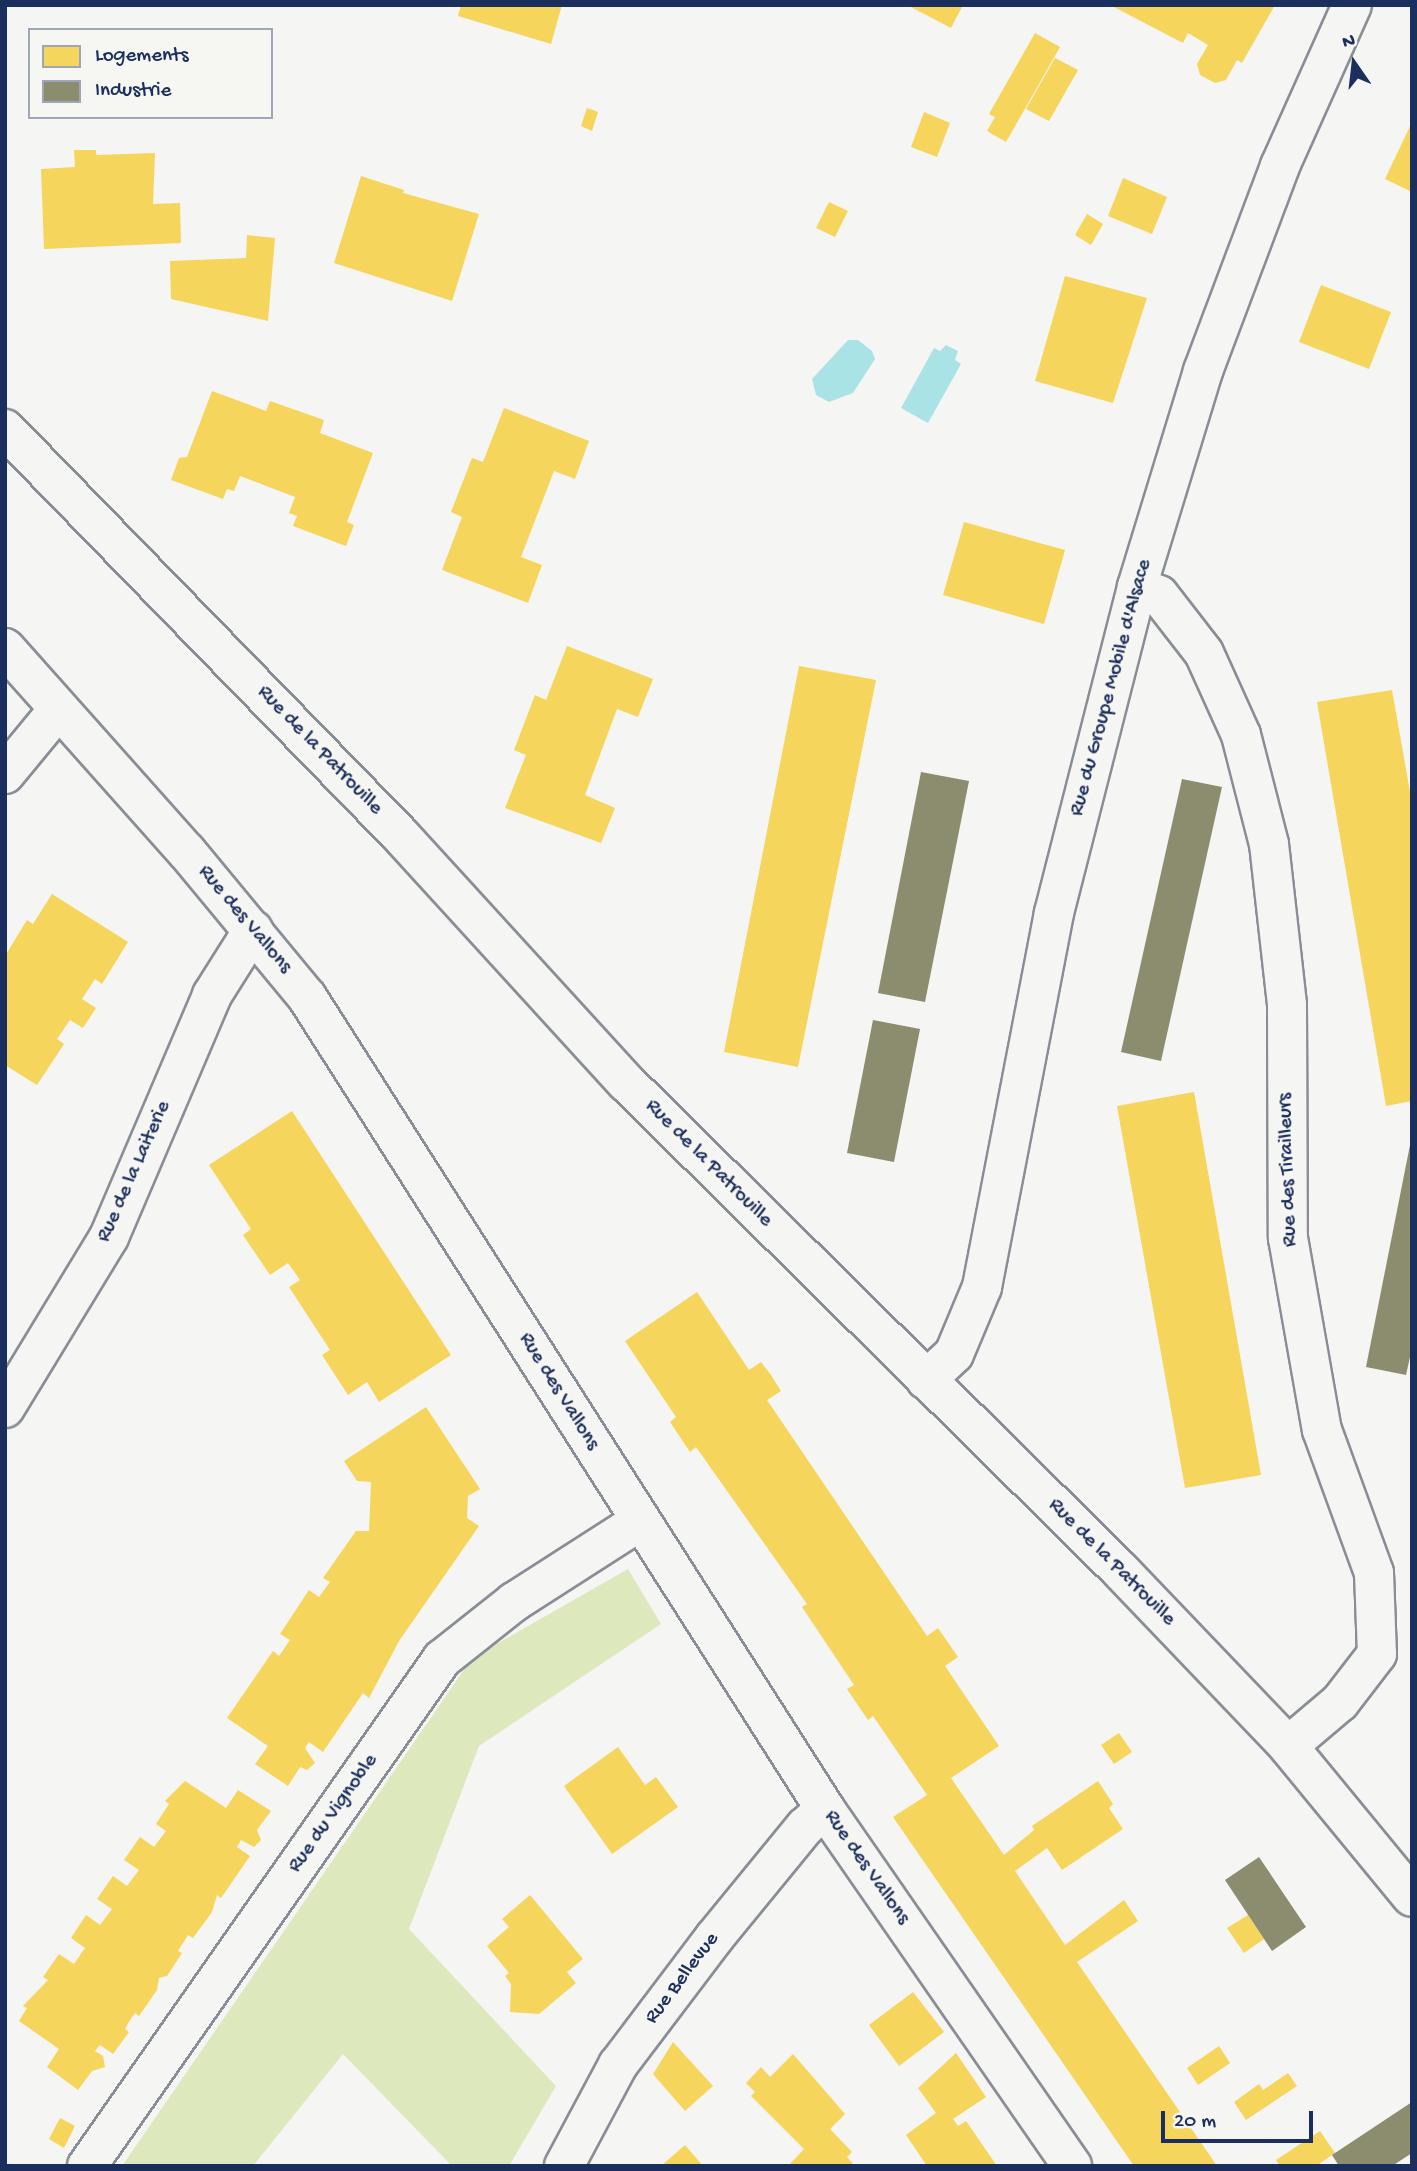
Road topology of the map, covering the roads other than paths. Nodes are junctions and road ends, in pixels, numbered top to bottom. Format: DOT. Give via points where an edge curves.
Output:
graph roads {
  1 [pos="1352,5"];
  2 [pos="5,429"];
  3 [pos="1137,587"];
  4 [pos="5,648"];
  5 [pos="57,710"];
  6 [pos="5,774"];
  7 [pos="253,930"];
  8 [pos="926,1380"];
  9 [pos="5,1408"];
  10 [pos="640,1521"];
  11 [pos="1288,1746"];
  12 [pos="825,1809"];
  13 [pos="1412,1897"];
  14 [pos="87,2166"];
  15 [pos="564,2166"];
  16 [pos="1072,2166"];
  1 -- 3 [label="street, Rue du Groupe Mobile d'Alsace" via="1280,166 1203,371"];
  2 -- 8 [label="street, Rue de la Patrouille" via="402,837 627,1083"];
  3 -- 8 [label="street, Rue du Groupe Mobile d'Alsace" via="1054,913 982,1287 954,1354"];
  3 -- 11 [label="street, Rue des Tirailleurs" via="1158,595 1204,653 1241,735 1269,844 1287,1005 1288,1238 1322,1430 1374,1573 1377,1654 1340,1702"];
  4 -- 5 [label="street, Rue des Vallons"];
  5 -- 6 [label="street"];
  5 -- 7 [label="street, Rue des Vallons"];
  7 -- 9 [label="street, Rue de la Laiterie" via="212,995 109,1237"];
  7 -- 10 [label="street, Rue des Vallons" via="307,997"];
  8 -- 11 [label="street, Rue de la Patrouille" via="1121,1571"];
  10 -- 12 [label="street, Rue des Vallons"];
  10 -- 14 [label="street, Rue du Vignoble" via="514,1602 442,1659"];
  11 -- 13 [label="street, Rue de la Patrouille"];
  12 -- 15 [label="street, Rue Bellevue" via="714,1938 618,2065"];
  12 -- 16 [label="street, Rue des Vallons"];
}
